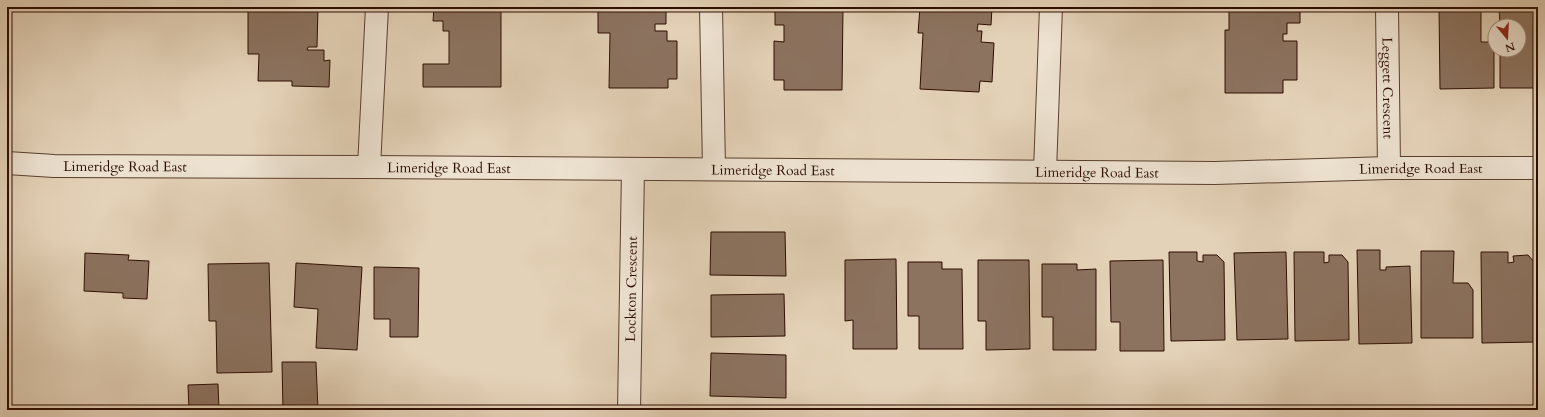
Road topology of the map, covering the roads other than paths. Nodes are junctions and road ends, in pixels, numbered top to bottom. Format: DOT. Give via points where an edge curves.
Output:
graph roads {
  1 [pos="377,7"];
  2 [pos="711,7"];
  3 [pos="1051,7"];
  4 [pos="1387,7"];
  5 [pos="7,163"];
  6 [pos="369,167"];
  7 [pos="1389,168"];
  8 [pos="1538,168"];
  9 [pos="633,169"];
  10 [pos="714,169"];
  11 [pos="1045,172"];
  12 [pos="629,410"];
  1 -- 6 [label="street"];
  2 -- 10 [label="street"];
  3 -- 11 [label="street"];
  4 -- 7 [label="street, Leggett Crescent"];
  5 -- 6 [label="street, Limeridge Road East" via="62,166"];
  6 -- 9 [label="street, Limeridge Road East"];
  7 -- 8 [label="street, Limeridge Road East"];
  7 -- 11 [label="street, Limeridge Road East" via="1215,173"];
  9 -- 10 [label="street, Limeridge Road East"];
  9 -- 12 [label="street, Lockton Crescent"];
  10 -- 11 [label="street, Limeridge Road East"];
}
